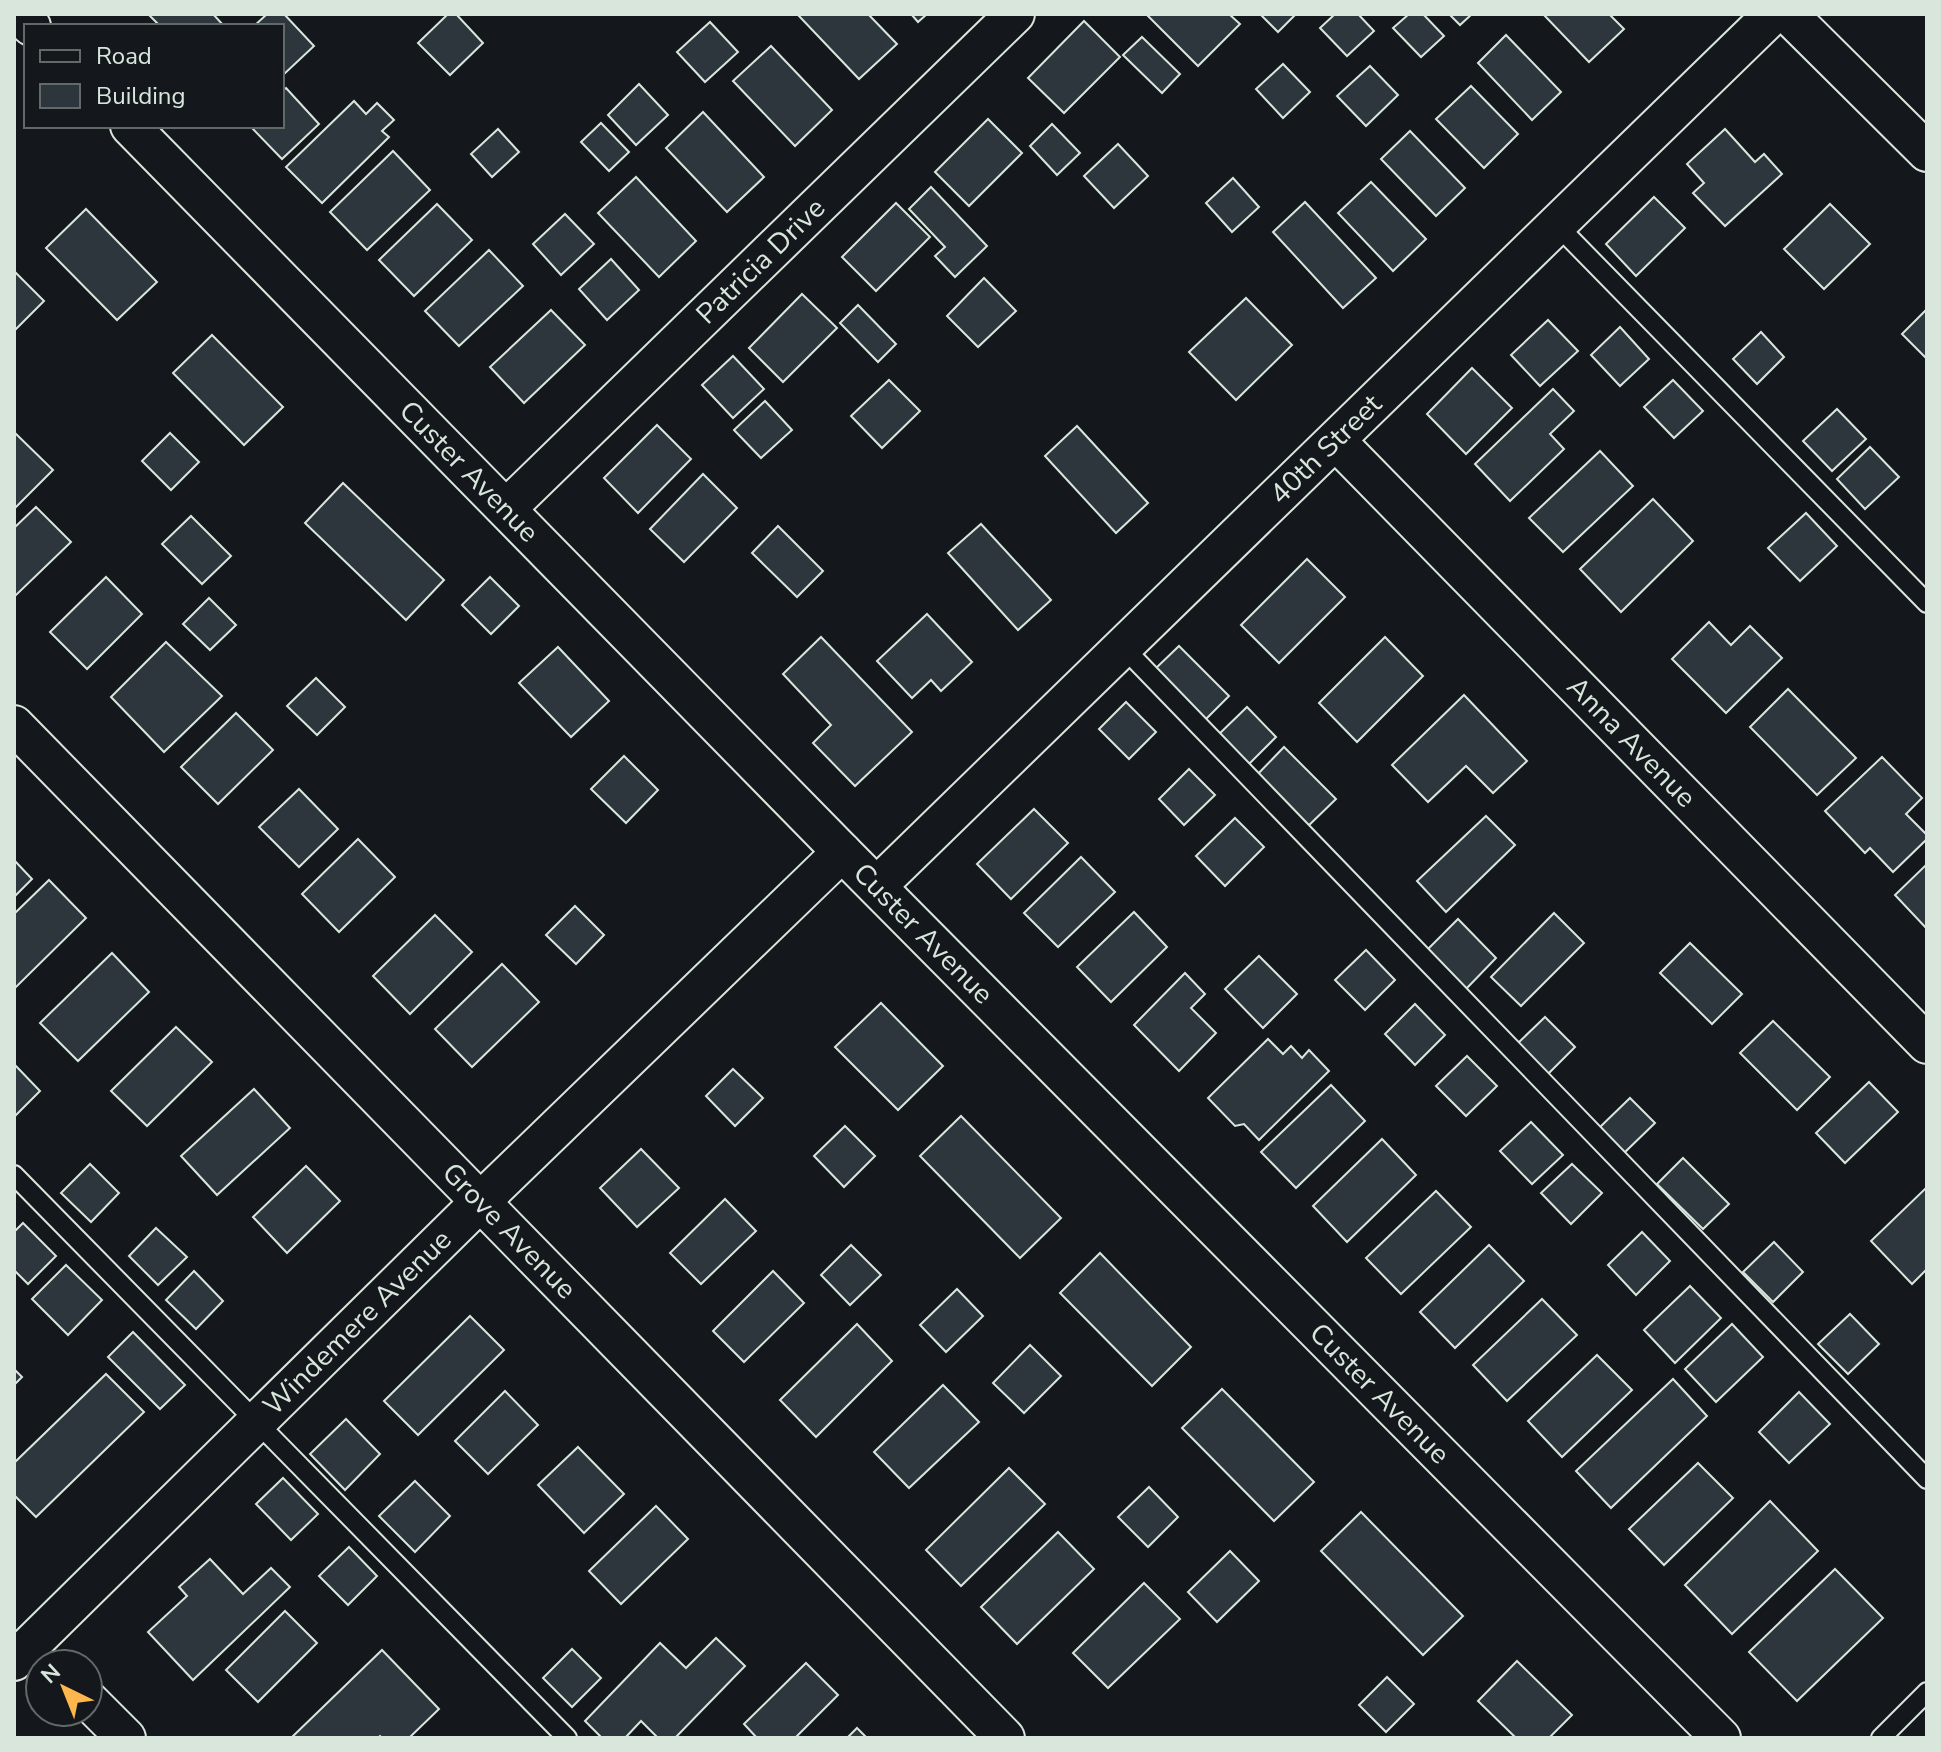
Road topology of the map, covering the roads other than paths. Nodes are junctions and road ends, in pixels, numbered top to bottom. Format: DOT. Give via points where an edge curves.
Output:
graph roads {
  1 [pos="1015,14"];
  2 [pos="1773,14"];
  3 [pos="1788,14"];
  4 [pos="132,128"];
  5 [pos="1927,152"];
  6 [pos="1557,225"];
  7 [pos="1336,441"];
  8 [pos="507,508"];
  9 [pos="1927,603"];
  10 [pos="1123,647"];
  11 [pos="14,725"];
  12 [pos="842,852"];
  13 [pos="877,886"];
  14 [pos="1927,1044"];
  15 [pos="14,1175"];
  16 [pos="481,1201"];
  17 [pos="257,1422"];
  18 [pos="1927,1479"];
  19 [pos="28,1648"];
  20 [pos="1927,1692"];
  21 [pos="104,1716"];
  22 [pos="1706,1733"];
  23 [pos="126,1738"];
  24 [pos="567,1738"];
  25 [pos="1005,1738"];
  26 [pos="1881,1738"];
  1 -- 8 [label="street, Patricia Drive"];
  2 -- 6 [label="street, 40th Street"];
  3 -- 5 [label="street"];
  4 -- 8 [label="street, Custer Avenue"];
  6 -- 7 [label="street, 40th Street"];
  6 -- 9 [label="lane"];
  7 -- 10 [label="street, 40th Street"];
  7 -- 14 [label="street, Anna Avenue"];
  8 -- 12 [label="street, Custer Avenue"];
  10 -- 13 [label="street, 40th Street"];
  10 -- 18 [label="lane"];
  11 -- 16 [label="street, Grove Avenue"];
  12 -- 13 [label="street, Custer Avenue"];
  12 -- 16 [label="street, Windemere Avenue"];
  13 -- 22 [label="street, Custer Avenue"];
  15 -- 17 [label="lane"];
  16 -- 17 [label="street, Windemere Avenue"];
  16 -- 25 [label="street, Grove Avenue"];
  17 -- 19 [label="street, Windemere Avenue"];
  17 -- 24 [label="lane"];
  20 -- 26 [label="lane"];
  21 -- 23 [label="street"];
}
